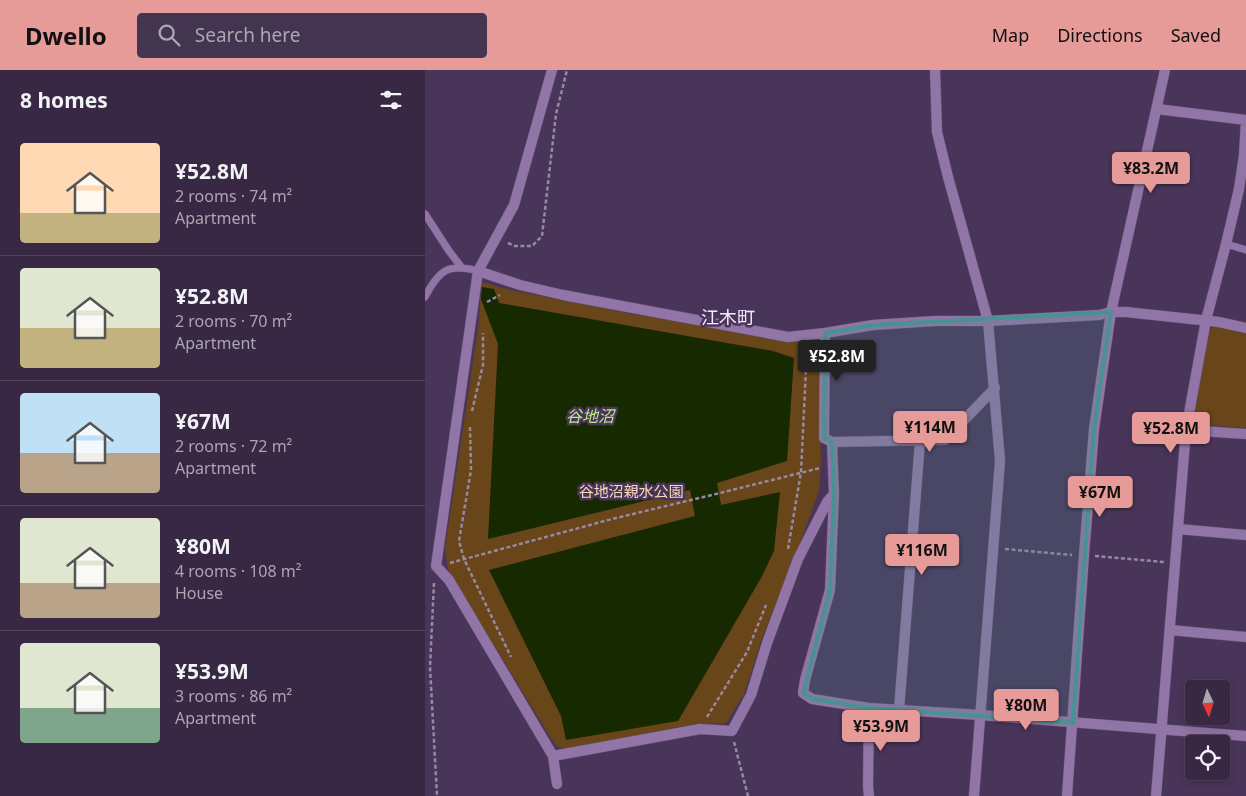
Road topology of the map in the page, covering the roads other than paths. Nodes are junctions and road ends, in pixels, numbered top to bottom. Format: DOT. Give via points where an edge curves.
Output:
graph roads {
  1 [pos="552,70"];
  2 [pos="935,70"];
  3 [pos="1165,70"];
  4 [pos="1157,109"];
  5 [pos="1246,120"];
  6 [pos="425,214"];
  7 [pos="1226,244"];
  8 [pos="1246,250"];
  9 [pos="462,268"];
  10 [pos="479,271"];
  11 [pos="425,297"];
  12 [pos="1111,312"];
  13 [pos="1205,320"];
  14 [pos="988,321"];
  15 [pos="1246,328"];
  16 [pos="825,333"];
  17 [pos="995,388"];
  18 [pos="1186,430"];
  19 [pos="1246,434"];
  20 [pos="920,440"];
  21 [pos="832,442"];
  22 [pos="834,494"];
  23 [pos="1178,529"];
  24 [pos="1246,535"];
  25 [pos="1170,630"];
  26 [pos="1246,637"];
  27 [pos="869,708"];
  28 [pos="899,710"];
  29 [pos="981,715"];
  30 [pos="1073,723"];
  31 [pos="1161,730"];
  32 [pos="1246,736"];
  33 [pos="553,756"];
  34 [pos="557,784"];
  35 [pos="869,796"];
  36 [pos="974,796"];
  37 [pos="1067,796"];
  38 [pos="1156,796"];
  1 -- 10 [label="street" via="515,206"];
  2 -- 14 [label="street" via="937,132"];
  3 -- 4 [label="street"];
  4 -- 5 [label="street"];
  4 -- 12 [label="street"];
  5 -- 7 [label="street" via="1245,155"];
  6 -- 9 [label="lane"];
  7 -- 8 [label="lane"];
  7 -- 13 [label="street"];
  9 -- 10 [label="lane"];
  9 -- 11 [label="lane" via="443,272"];
  10 -- 16 [label="street" via="563,295 788,337"];
  10 -- 33 [label="street" via="437,566 449,580"];
  12 -- 13 [label="street"];
  12 -- 14 [label="street"];
  12 -- 30 [label="street" via="1095,429"];
  13 -- 15 [label="street"];
  13 -- 18 [label="street"];
  14 -- 16 [label="street" via="935,320"];
  14 -- 17 [label="street"];
  16 -- 21 [label="street" via="824,438"];
  17 -- 20 [label="street" via="945,440"];
  17 -- 29 [label="street" via="1000,461"];
  18 -- 19 [label="street"];
  18 -- 23 [label="street"];
  20 -- 21 [label="street"];
  20 -- 28 [label="street"];
  21 -- 22 [label="street"];
  22 -- 27 [label="street" via="830,590 803,694 812,699"];
  22 -- 33 [label="street" via="798,559 751,696 732,730 700,729"];
  23 -- 24 [label="street"];
  23 -- 25 [label="street"];
  25 -- 26 [label="street"];
  25 -- 31 [label="street"];
  27 -- 28 [label="street"];
  27 -- 35 [label="street"];
  28 -- 29 [label="street"];
  29 -- 30 [label="street"];
  29 -- 36 [label="street"];
  30 -- 31 [label="street"];
  30 -- 37 [label="street"];
  31 -- 32 [label="street"];
  31 -- 38 [label="street"];
  33 -- 34 [label="street"];
}
